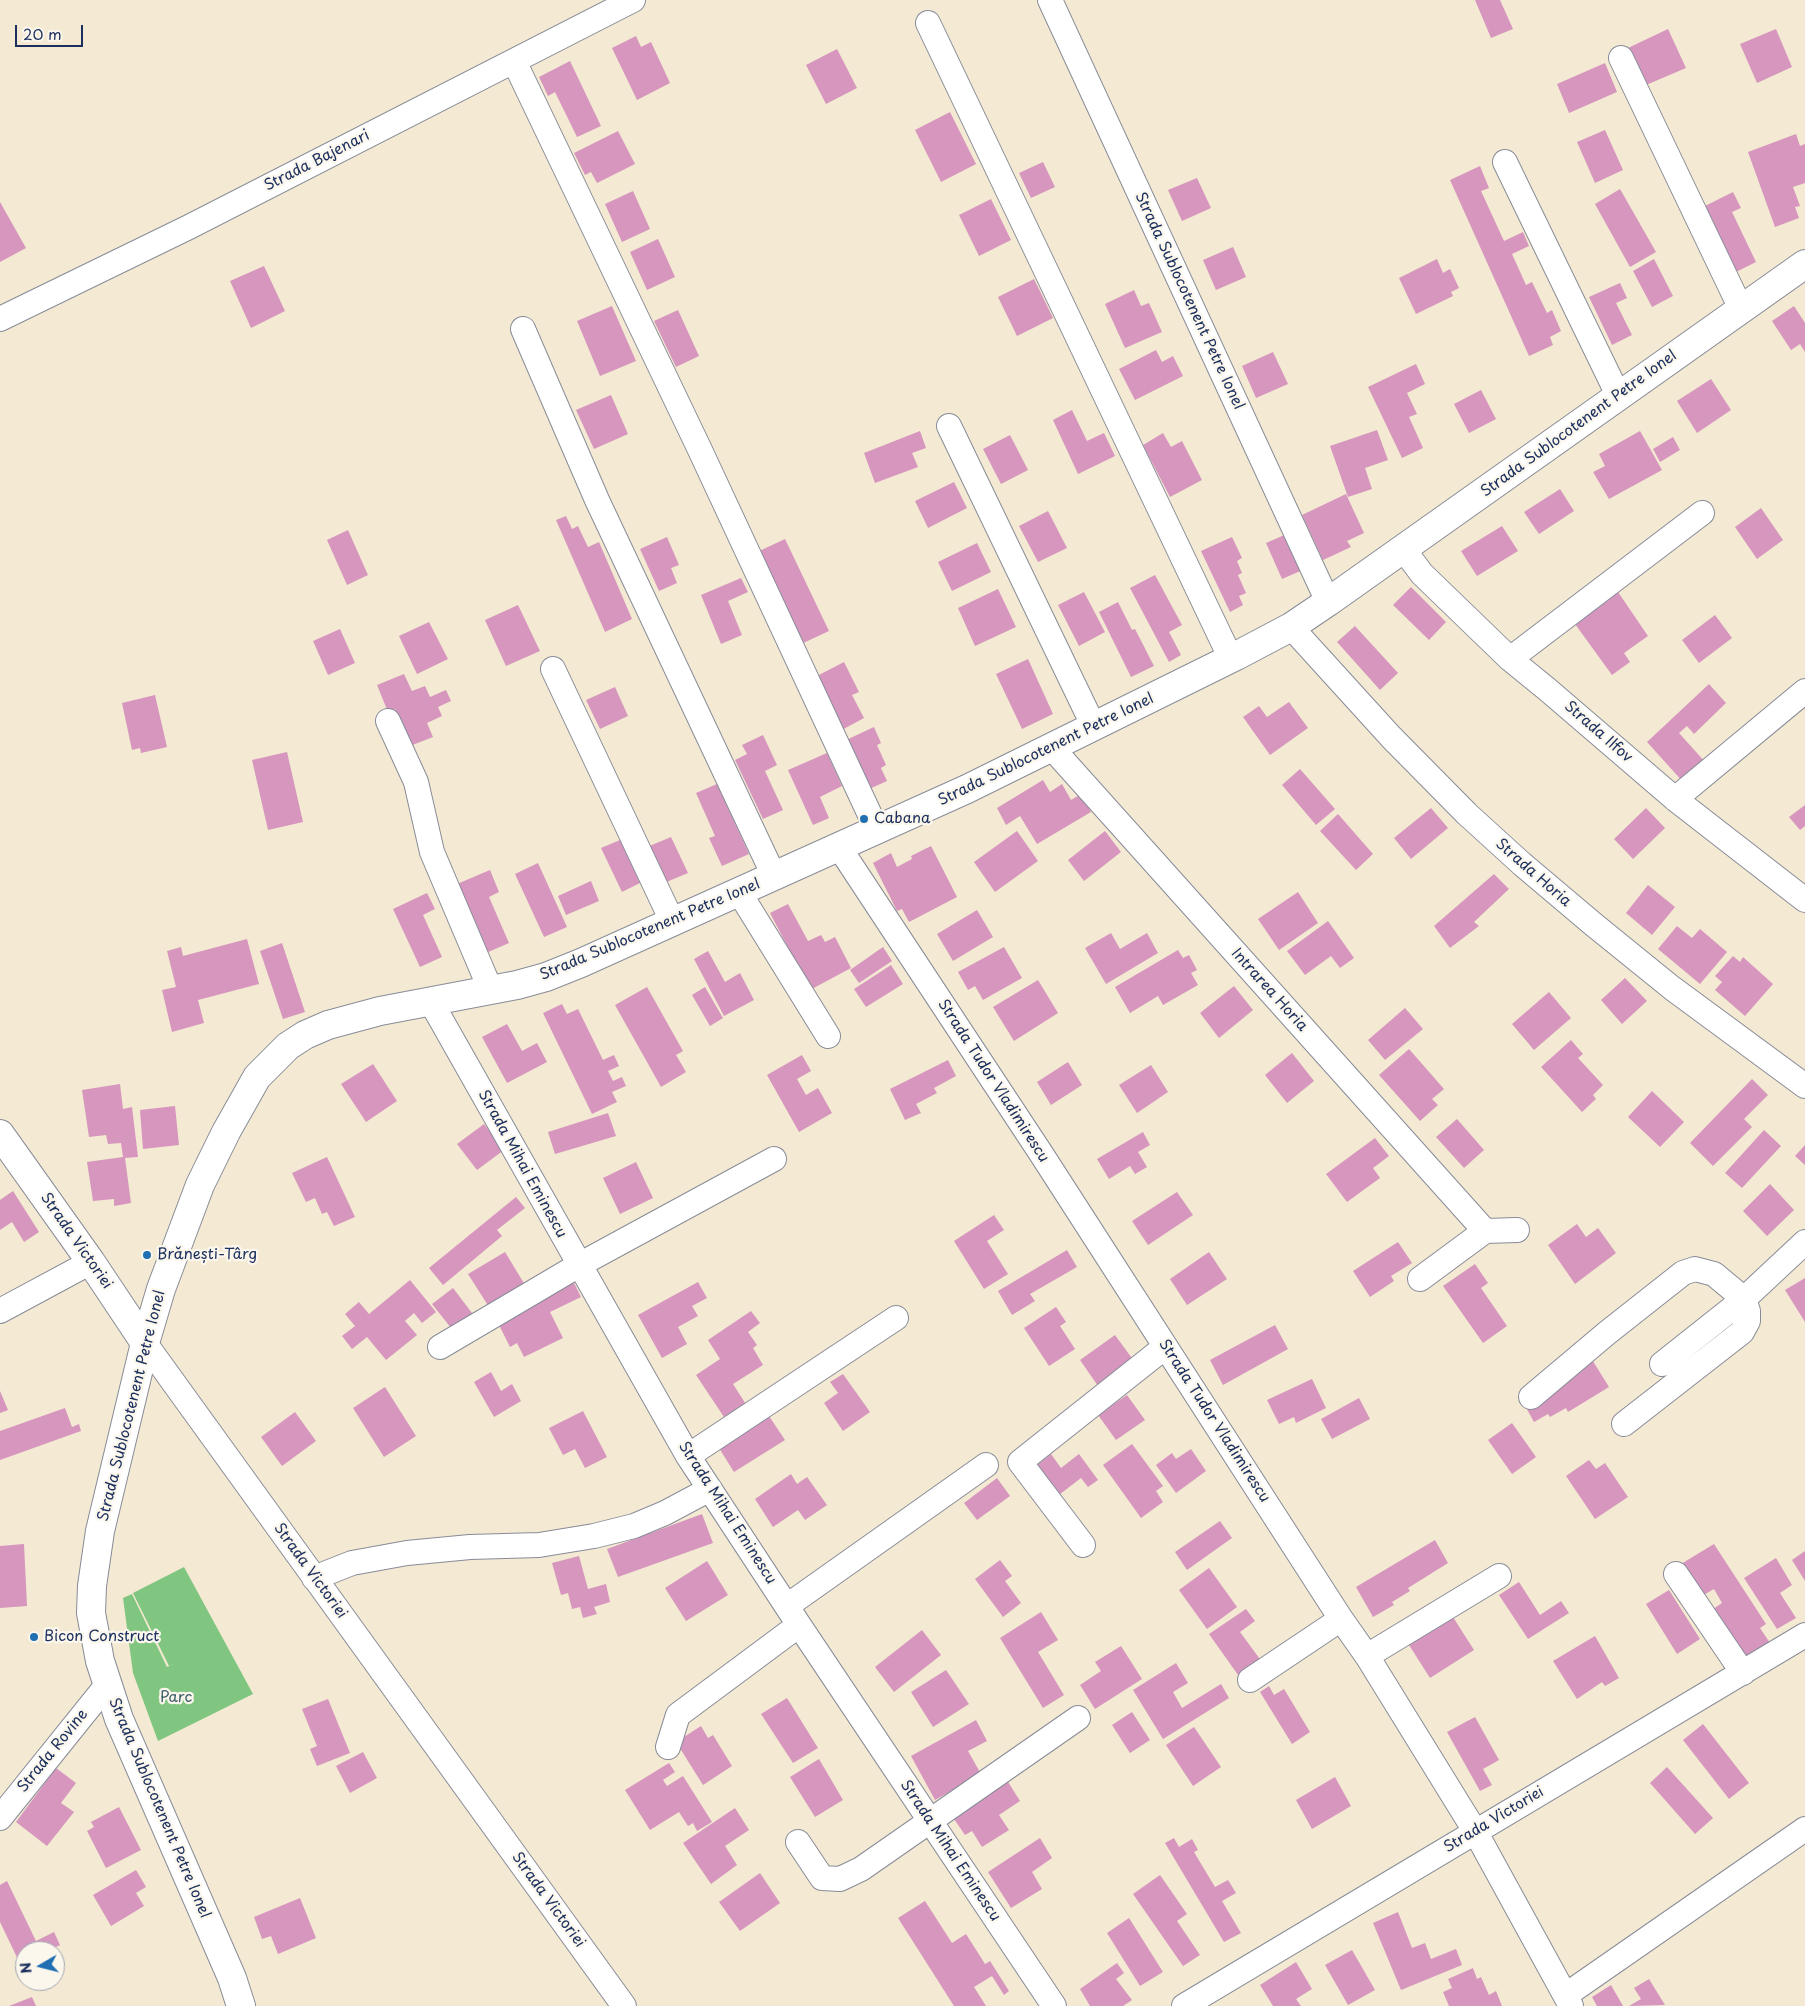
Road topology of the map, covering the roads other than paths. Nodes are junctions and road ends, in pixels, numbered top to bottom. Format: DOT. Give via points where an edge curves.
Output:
graph roads {
  1 [pos="633,0"];
  2 [pos="1050,0"];
  3 [pos="928,23"];
  4 [pos="1620,58"];
  5 [pos="514,61"];
  6 [pos="1505,162"];
  7 [pos="1805,264"];
  8 [pos="1740,309"];
  9 [pos="0,319"];
  10 [pos="523,329"];
  11 [pos="1618,395"];
  12 [pos="949,426"];
  13 [pos="1702,513"];
  14 [pos="1404,550"];
  15 [pos="1328,602"];
  16 [pos="1291,627"];
  17 [pos="1230,659"];
  18 [pos="1510,659"];
  19 [pos="553,669"];
  20 [pos="1805,691"];
  21 [pos="388,721"];
  22 [pos="1094,727"];
  23 [pos="1052,748"];
  24 [pos="1675,799"];
  25 [pos="877,830"];
  26 [pos="839,847"];
  27 [pos="774,876"];
  28 [pos="1800,889"];
  29 [pos="739,892"];
  30 [pos="673,923"];
  31 [pos="491,991"];
  32 [pos="431,1002"];
  33 [pos="828,1036"];
  34 [pos="1805,1086"];
  35 [pos="0,1134"];
  36 [pos="774,1159"];
  37 [pos="1517,1230"];
  38 [pos="1485,1231"];
  39 [pos="1805,1242"];
  40 [pos="91,1262"];
  41 [pos="579,1265"];
  42 [pos="1420,1279"];
  43 [pos="1744,1299"];
  44 [pos="0,1311"];
  45 [pos="896,1318"];
  46 [pos="145,1343"];
  47 [pos="1165,1346"];
  48 [pos="440,1348"];
  49 [pos="1662,1364"];
  50 [pos="1531,1397"];
  51 [pos="1624,1424"];
  52 [pos="688,1456"];
  53 [pos="986,1465"];
  54 [pos="710,1489"];
  55 [pos="1083,1545"];
  56 [pos="1676,1574"];
  57 [pos="1499,1576"];
  58 [pos="314,1578"];
  59 [pos="793,1615"];
  60 [pos="1341,1619"];
  61 [pos="1805,1635"];
  62 [pos="1367,1656"];
  63 [pos="1743,1673"];
  64 [pos="1250,1680"];
  65 [pos="107,1685"];
  66 [pos="1078,1718"];
  67 [pos="668,1747"];
  68 [pos="0,1818"];
  69 [pos="929,1820"];
  70 [pos="1805,1829"];
  71 [pos="1475,1831"];
  72 [pos="798,1842"];
  73 [pos="1568,2001"];
  74 [pos="241,2006"];
  75 [pos="624,2006"];
  76 [pos="1054,2006"];
  77 [pos="1184,2006"];
  1 -- 5 [label="street, Strada Bajenari"];
  2 -- 15 [label="street, Strada Sublocotenent Petre Ionel"];
  3 -- 17 [label="street"];
  4 -- 8 [label="street"];
  5 -- 9 [label="street, Strada Bajenari"];
  5 -- 25 [label="street"];
  6 -- 11 [label="street"];
  7 -- 8 [label="main road, Strada Sublocotenent Petre Ionel"];
  8 -- 11 [label="main road, Strada Sublocotenent Petre Ionel"];
  10 -- 27 [label="street" via="597,500"];
  11 -- 14 [label="main road, Strada Sublocotenent Petre Ionel"];
  12 -- 22 [label="street"];
  13 -- 18 [label="street"];
  14 -- 15 [label="main road, Strada Sublocotenent Petre Ionel"];
  14 -- 18 [label="street, Strada Ilfov" via="1422,574"];
  15 -- 16 [label="main road, Strada Sublocotenent Petre Ionel"];
  16 -- 17 [label="main road, Strada Sublocotenent Petre Ionel"];
  16 -- 34 [label="street, Strada Horia" via="1398,744 1508,851 1672,988"];
  17 -- 22 [label="main road, Strada Sublocotenent Petre Ionel"];
  18 -- 24 [label="street, Strada Ilfov"];
  19 -- 30 [label="street"];
  20 -- 24 [label="street"];
  21 -- 31 [label="street" via="416,782 432,852"];
  22 -- 23 [label="main road, Strada Sublocotenent Petre Ionel"];
  23 -- 25 [label="main road, Strada Sublocotenent Petre Ionel"];
  23 -- 38 [label="street, Intrarea Horia"];
  24 -- 28 [label="street, Strada Ilfov"];
  25 -- 26 [label="main road, Strada Sublocotenent Petre Ionel"];
  26 -- 27 [label="main road, Strada Sublocotenent Petre Ionel"];
  26 -- 47 [label="street, Strada Tudor Vladimirescu"];
  27 -- 29 [label="main road, Strada Sublocotenent Petre Ionel"];
  29 -- 30 [label="main road, Strada Sublocotenent Petre Ionel"];
  29 -- 33 [label="street"];
  30 -- 31 [label="main road, Strada Sublocotenent Petre Ionel" via="546,977"];
  31 -- 32 [label="main road, Strada Sublocotenent Petre Ionel"];
  32 -- 41 [label="street, Strada Mihai Eminescu"];
  32 -- 46 [label="main road, Strada Sublocotenent Petre Ionel" via="328,1025 288,1046 257,1077 200,1185 161,1289"];
  35 -- 40 [label="main road, Strada Victoriei"];
  36 -- 41 [label="street"];
  37 -- 38 [label="street"];
  38 -- 42 [label="street"];
  39 -- 43 [label="street"];
  40 -- 44 [label="street"];
  40 -- 46 [label="main road, Strada Victoriei"];
  41 -- 48 [label="street"];
  41 -- 52 [label="street, Strada Mihai Eminescu"];
  43 -- 49 [label="street"];
  43 -- 50 [label="street" via="1714,1274 1695,1269 1683,1273"];
  43 -- 51 [label="street" via="1748,1321 1742,1332"];
  45 -- 52 [label="street"];
  46 -- 58 [label="street, Strada Victoriei"];
  46 -- 65 [label="main road, Strada Sublocotenent Petre Ionel" via="95,1558 91,1613 94,1640"];
  47 -- 55 [label="street" via="1020,1462"];
  47 -- 60 [label="street, Strada Tudor Vladimirescu"];
  52 -- 54 [label="street, Strada Mihai Eminescu"];
  53 -- 59 [label="street"];
  54 -- 58 [label="street" via="634,1526 594,1536 539,1545 407,1553 352,1563"];
  54 -- 59 [label="street, Strada Mihai Eminescu"];
  56 -- 63 [label="street"];
  57 -- 62 [label="street"];
  58 -- 75 [label="street, Strada Victoriei"];
  59 -- 67 [label="street" via="678,1715"];
  59 -- 69 [label="street, Strada Mihai Eminescu"];
  60 -- 62 [label="street, Strada Tudor Vladimirescu"];
  60 -- 64 [label="street"];
  61 -- 63 [label="street, Strada Victoriei"];
  62 -- 71 [label="street, Strada Tudor Vladimirescu"];
  63 -- 71 [label="street, Strada Victoriei"];
  65 -- 68 [label="street, Strada Rovine"];
  65 -- 74 [label="main road, Strada Sublocotenent Petre Ionel"];
  66 -- 69 [label="street"];
  69 -- 72 [label="street" via="862,1869 840,1879 822,1878"];
  69 -- 76 [label="street, Strada Mihai Eminescu"];
  70 -- 73 [label="street"];
  71 -- 73 [label="street, Strada Tudor Vladimirescu"];
  71 -- 77 [label="street, Strada Victoriei"];
}
